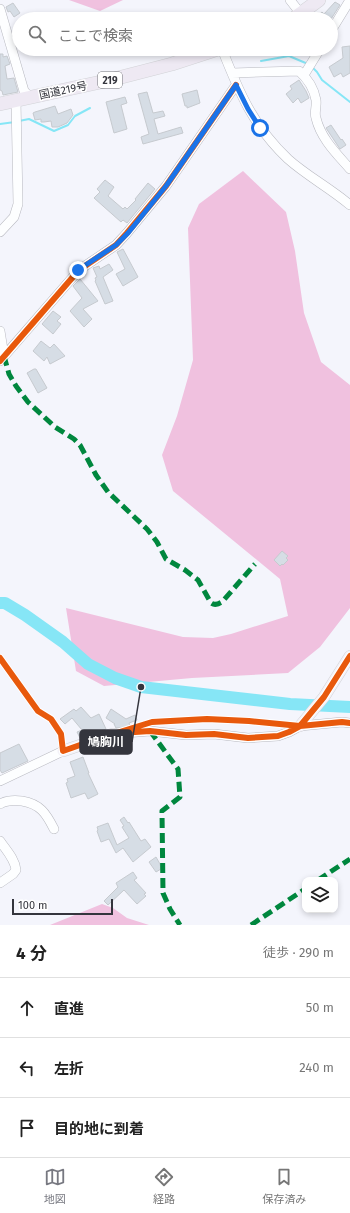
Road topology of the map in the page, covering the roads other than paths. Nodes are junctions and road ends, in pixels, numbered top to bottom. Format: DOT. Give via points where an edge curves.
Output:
graph roads {
  1 [pos="290,0"];
  2 [pos="319,0"];
  3 [pos="350,0"];
  4 [pos="0,9"];
  5 [pos="295,12"];
  6 [pos="303,12"];
  7 [pos="338,20"];
  8 [pos="12,50"];
  9 [pos="14,56"];
  10 [pos="197,56"];
  11 [pos="225,56"];
  12 [pos="316,56"];
  13 [pos="232,73"];
  14 [pos="304,75"];
  15 [pos="236,85"];
  16 [pos="30,97"];
  17 [pos="16,100"];
  18 [pos="0,104"];
  19 [pos="350,169"];
  20 [pos="350,205"];
  21 [pos="0,232"];
  22 [pos="0,331"];
  23 [pos="2,358"];
  24 [pos="350,656"];
  25 [pos="350,723"];
  26 [pos="300,726"];
  27 [pos="113,734"];
  28 [pos="64,751"];
  29 [pos="0,781"];
  30 [pos="0,804"];
  31 [pos="54,829"];
  32 [pos="0,841"];
  33 [pos="0,883"];
  1 -- 5 [label="street"];
  2 -- 6 [label="highway"];
  3 -- 7 [label="street"];
  4 -- 8 [label="street"];
  9 -- 16 [label="street" via="24,91"];
  10 -- 16 [label="highway, 国道219号 / 219" via="110,80"];
  11 -- 13 [label="street"];
  12 -- 14 [label="street"];
  13 -- 14 [label="street" via="299,71"];
  13 -- 15 [label="street"];
  14 -- 19 [label="street" via="316,100 315,118 321,132 331,149"];
  15 -- 20 [label="street" via="260,128 274,145 289,160"];
  15 -- 23 [label="street" via="166,186 128,233 116,245 78,270"];
  16 -- 17 [label="highway, 国道219号 / 219"];
  17 -- 18 [label="highway, 国道219号 / 219"];
  17 -- 21 [label="street" via="18,204 14,217"];
  22 -- 23 [label="street"];
  24 -- 26 [label="main road" via="324,697"];
  25 -- 26 [label="street"];
  26 -- 27 [label="street" via="278,736 248,738 150,731"];
  27 -- 28 [label="main road"];
  28 -- 29 [label="street"];
  30 -- 31 [label="street" via="5,801 32,803 48,817"];
  32 -- 33 [label="street" via="16,866 13,874"];
}
